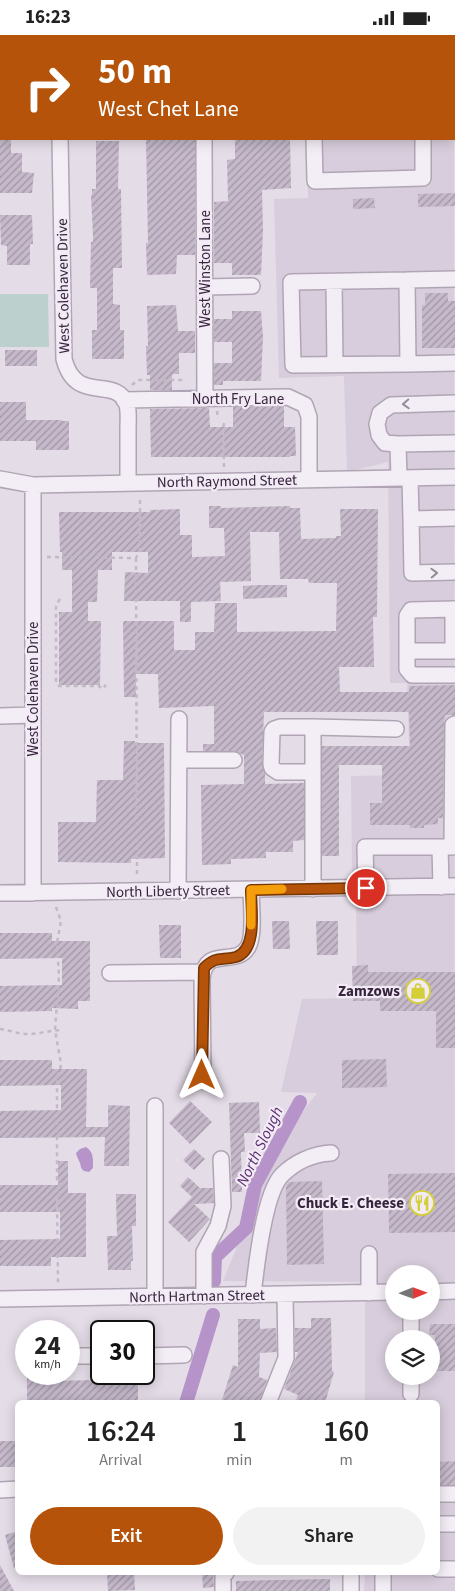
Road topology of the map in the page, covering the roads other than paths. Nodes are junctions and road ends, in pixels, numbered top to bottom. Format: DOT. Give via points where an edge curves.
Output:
graph roads {
  1 [pos="60,140"];
  2 [pos="204,140"];
  3 [pos="314,140"];
  4 [pos="423,140"];
  5 [pos="455,279"];
  6 [pos="406,280"];
  7 [pos="334,282"];
  8 [pos="252,286"];
  9 [pos="205,287"];
  10 [pos="455,363"];
  11 [pos="336,364"];
  12 [pos="408,364"];
  13 [pos="127,394"];
  14 [pos="205,399"];
  15 [pos="455,403"];
  16 [pos="455,443"];
  17 [pos="398,444"];
  18 [pos="455,477"];
  19 [pos="405,478"];
  20 [pos="0,479"];
  21 [pos="309,480"];
  22 [pos="32,485"];
  23 [pos="134,487"];
  24 [pos="455,518"];
  25 [pos="411,519"];
  26 [pos="455,572"];
  27 [pos="454,609"];
  28 [pos="407,651"];
  29 [pos="455,675"];
  30 [pos="33,715"];
  31 [pos="0,716"];
  32 [pos="180,719"];
  33 [pos="455,725"];
  34 [pos="313,727"];
  35 [pos="396,729"];
  36 [pos="179,760"];
  37 [pos="234,760"];
  38 [pos="313,772"];
  39 [pos="449,851"];
  40 [pos="448,886"];
  41 [pos="366,888"];
  42 [pos="313,889"];
  43 [pos="251,890"];
  44 [pos="178,891"];
  45 [pos="0,893"];
  46 [pos="33,893"];
  47 [pos="203,972"];
  48 [pos="110,973"];
  49 [pos="202,1075"];
  50 [pos="156,1106"];
  51 [pos="331,1153"];
  52 [pos="221,1159"];
  53 [pos="369,1254"];
  54 [pos="455,1291"];
  55 [pos="385,1292"];
  56 [pos="440,1292"];
  57 [pos="369,1293"];
  58 [pos="285,1294"];
  59 [pos="253,1295"];
  60 [pos="155,1296"];
  61 [pos="204,1296"];
  62 [pos="0,1299"];
  63 [pos="184,1355"];
  64 [pos="155,1356"];
  65 [pos="410,1385"];
  66 [pos="410,1394"];
  67 [pos="269,1400"];
  68 [pos="15,1489"];
  69 [pos="0,1490"];
  70 [pos="455,1494"];
  71 [pos="440,1495"];
  72 [pos="440,1524"];
  73 [pos="455,1524"];
  74 [pos="440,1569"];
  75 [pos="455,1569"];
  76 [pos="224,1575"];
  77 [pos="351,1575"];
  78 [pos="383,1575"];
  79 [pos="223,1591"];
  80 [pos="351,1591"];
  81 [pos="383,1591"];
  1 -- 13 [label="street, West Colehaven Drive" via="64,359 67,371 80,385"];
  2 -- 9 [label="street, West Winston Lane"];
  3 -- 4 [label="street" via="315,181 423,178"];
  5 -- 6 [label="street"];
  6 -- 7 [label="street"];
  6 -- 12 [label="street"];
  7 -- 11 [label="street"];
  7 -- 11 [label="street" via="291,282 292,355 293,365"];
  8 -- 9 [label="street"];
  9 -- 14 [label="street, West Winston Lane"];
  10 -- 12 [label="street"];
  11 -- 12 [label="street"];
  13 -- 14 [label="street, North Fry Lane"];
  13 -- 23 [label="street"];
  14 -- 21 [label="street, North Fry Lane" via="288,397 304,405 309,417"];
  15 -- 17 [label="street, one-way" via="391,405 380,413 377,424 385,443"];
  16 -- 17 [label="street"];
  17 -- 19 [label="street"];
  18 -- 19 [label="street, North Raymond Street"];
  19 -- 21 [label="street, North Raymond Street"];
  19 -- 25 [label="street"];
  20 -- 22 [label="street, North Raymond Street"];
  21 -- 23 [label="street, North Raymond Street"];
  22 -- 23 [label="street, North Raymond Street"];
  22 -- 30 [label="street, West Colehaven Drive"];
  24 -- 25 [label="street"];
  25 -- 26 [label="street, one-way" via="412,573"];
  27 -- 28 [label="street" via="411,610 407,616"];
  27 -- 28 [label="street" via="453,651"];
  28 -- 29 [label="street" via="407,669 412,675"];
  30 -- 31 [label="street"];
  30 -- 46 [label="street, West Colehaven Drive"];
  32 -- 36 [label="street"];
  33 -- 39 [label="street"];
  34 -- 35 [label="street"];
  34 -- 38 [label="street"];
  34 -- 38 [label="street" via="274,729 271,764 278,772"];
  36 -- 37 [label="street"];
  36 -- 44 [label="street"];
  38 -- 42 [label="street"];
  39 -- 40 [label="street"];
  39 -- 41 [label="street" via="365,847"];
  40 -- 41 [label="street, North Liberty Street"];
  41 -- 42 [label="street, North Liberty Street"];
  42 -- 43 [label="street, North Liberty Street"];
  43 -- 44 [label="street, North Liberty Street"];
  43 -- 47 [label="street" via="248,948 236,957 210,961"];
  44 -- 46 [label="street, North Liberty Street"];
  45 -- 46 [label="street, North Liberty Street"];
  47 -- 48 [label="street"];
  47 -- 49 [label="street"];
  50 -- 60 [label="street"];
  51 -- 59 [label="street" via="305,1159 281,1176 261,1233"];
  52 -- 61 [label="street" via="224,1206 204,1252"];
  53 -- 57 [label="street"];
  54 -- 56 [label="street"];
  55 -- 57 [label="street, North Hartman Street"];
  57 -- 58 [label="street, North Hartman Street"];
  58 -- 59 [label="street, North Hartman Street"];
  58 -- 67 [label="street" via="286,1358"];
  59 -- 61 [label="street, North Hartman Street"];
  60 -- 61 [label="street, North Hartman Street"];
  60 -- 62 [label="street, North Hartman Street"];
  63 -- 64 [label="street"];
  65 -- 66 [label="street"];
  68 -- 69 [label="street"];
  70 -- 71 [label="street"];
  72 -- 73 [label="street"];
  74 -- 75 [label="street"];
  76 -- 79 [label="street"];
  77 -- 80 [label="street"];
  78 -- 81 [label="street"];
}
